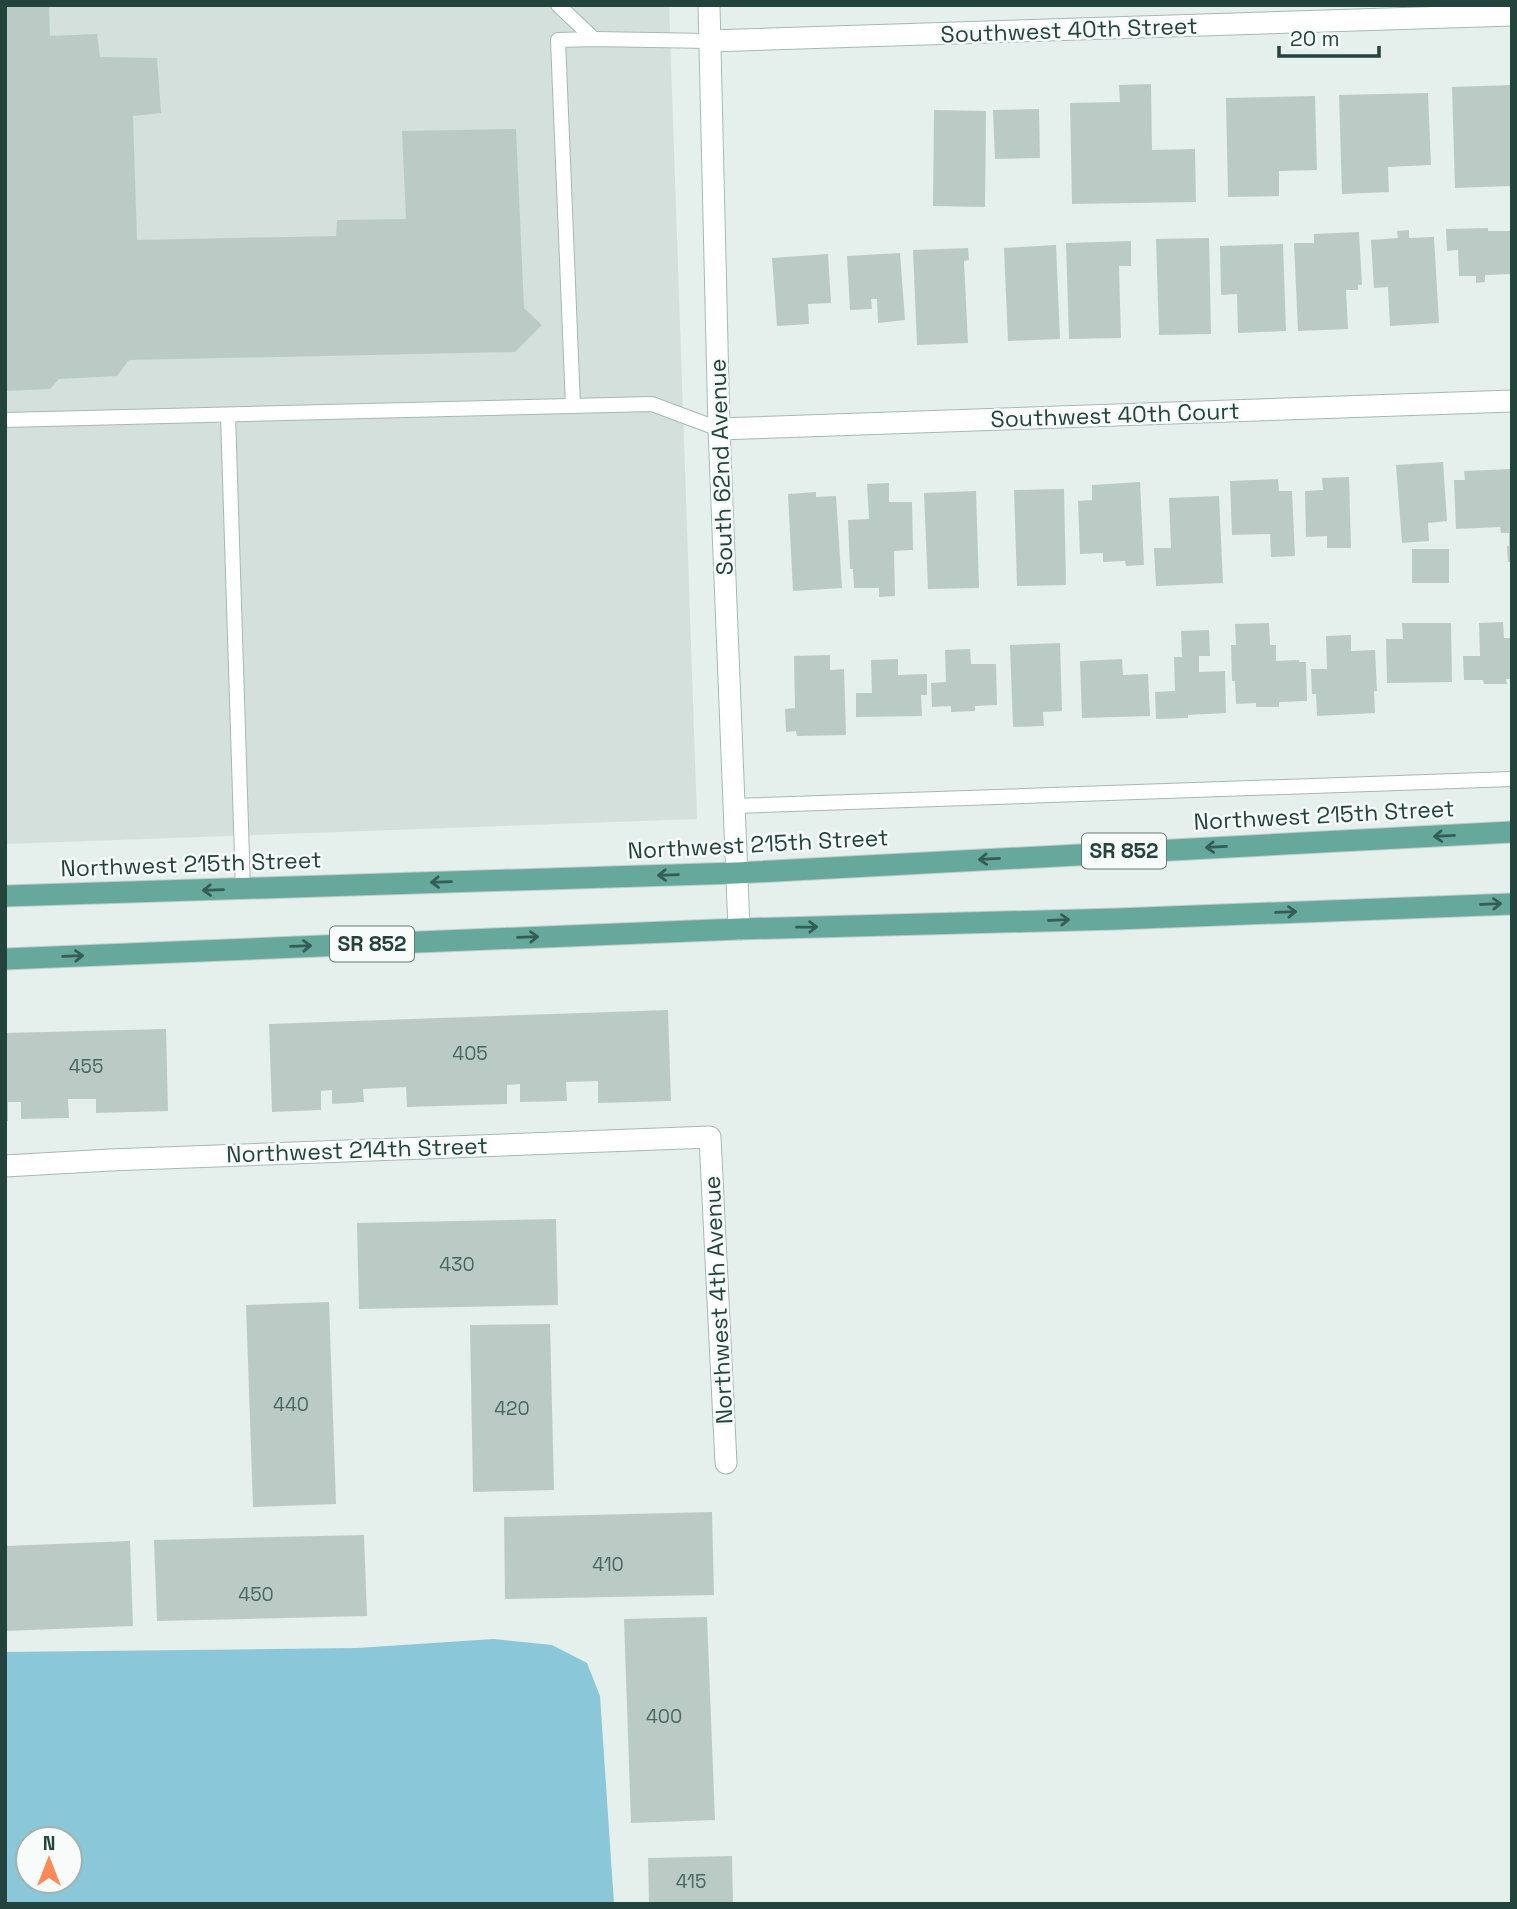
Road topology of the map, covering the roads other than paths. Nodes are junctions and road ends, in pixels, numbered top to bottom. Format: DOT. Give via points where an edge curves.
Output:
graph roads {
  1 [pos="558,5"];
  2 [pos="709,5"];
  3 [pos="1512,15"];
  4 [pos="594,39"];
  5 [pos="710,41"];
  6 [pos="1512,401"];
  7 [pos="573,406"];
  8 [pos="228,415"];
  9 [pos="5,420"];
  10 [pos="719,429"];
  11 [pos="1512,779"];
  12 [pos="734,806"];
  13 [pos="1512,832"];
  14 [pos="736,873"];
  15 [pos="243,889"];
  16 [pos="5,897"];
  17 [pos="1512,904"];
  18 [pos="739,929"];
  19 [pos="5,958"];
  20 [pos="710,1137"];
  21 [pos="5,1166"];
  22 [pos="726,1463"];
  1 -- 4 [label="lane"];
  2 -- 5 [label="street, South 62nd Avenue"];
  3 -- 5 [label="street, Southwest 40th Street"];
  4 -- 5 [label="lane"];
  4 -- 7 [label="lane" via="558,40"];
  5 -- 10 [label="street, South 62nd Avenue"];
  6 -- 10 [label="street, Southwest 40th Court"];
  7 -- 8 [label="lane"];
  7 -- 10 [label="lane" via="652,404"];
  8 -- 9 [label="lane"];
  8 -- 15 [label="lane"];
  10 -- 12 [label="street, South 62nd Avenue"];
  11 -- 12 [label="lane"];
  12 -- 14 [label="street, South 62nd Avenue"];
  13 -- 14 [label="main road, Northwest 215th Street / SR 852, one-way"];
  14 -- 15 [label="main road, Northwest 215th Street / SR 852, one-way"];
  14 -- 18 [label="street, South 62nd Avenue"];
  15 -- 16 [label="main road, Northwest 215th Street / SR 852, one-way"];
  18 -- 17 [label="main road, SR 852, one-way"];
  19 -- 18 [label="main road, SR 852, one-way"];
  20 -- 21 [label="street, Northwest 214th Street"];
  20 -- 22 [label="street, Northwest 4th Avenue"];
}
